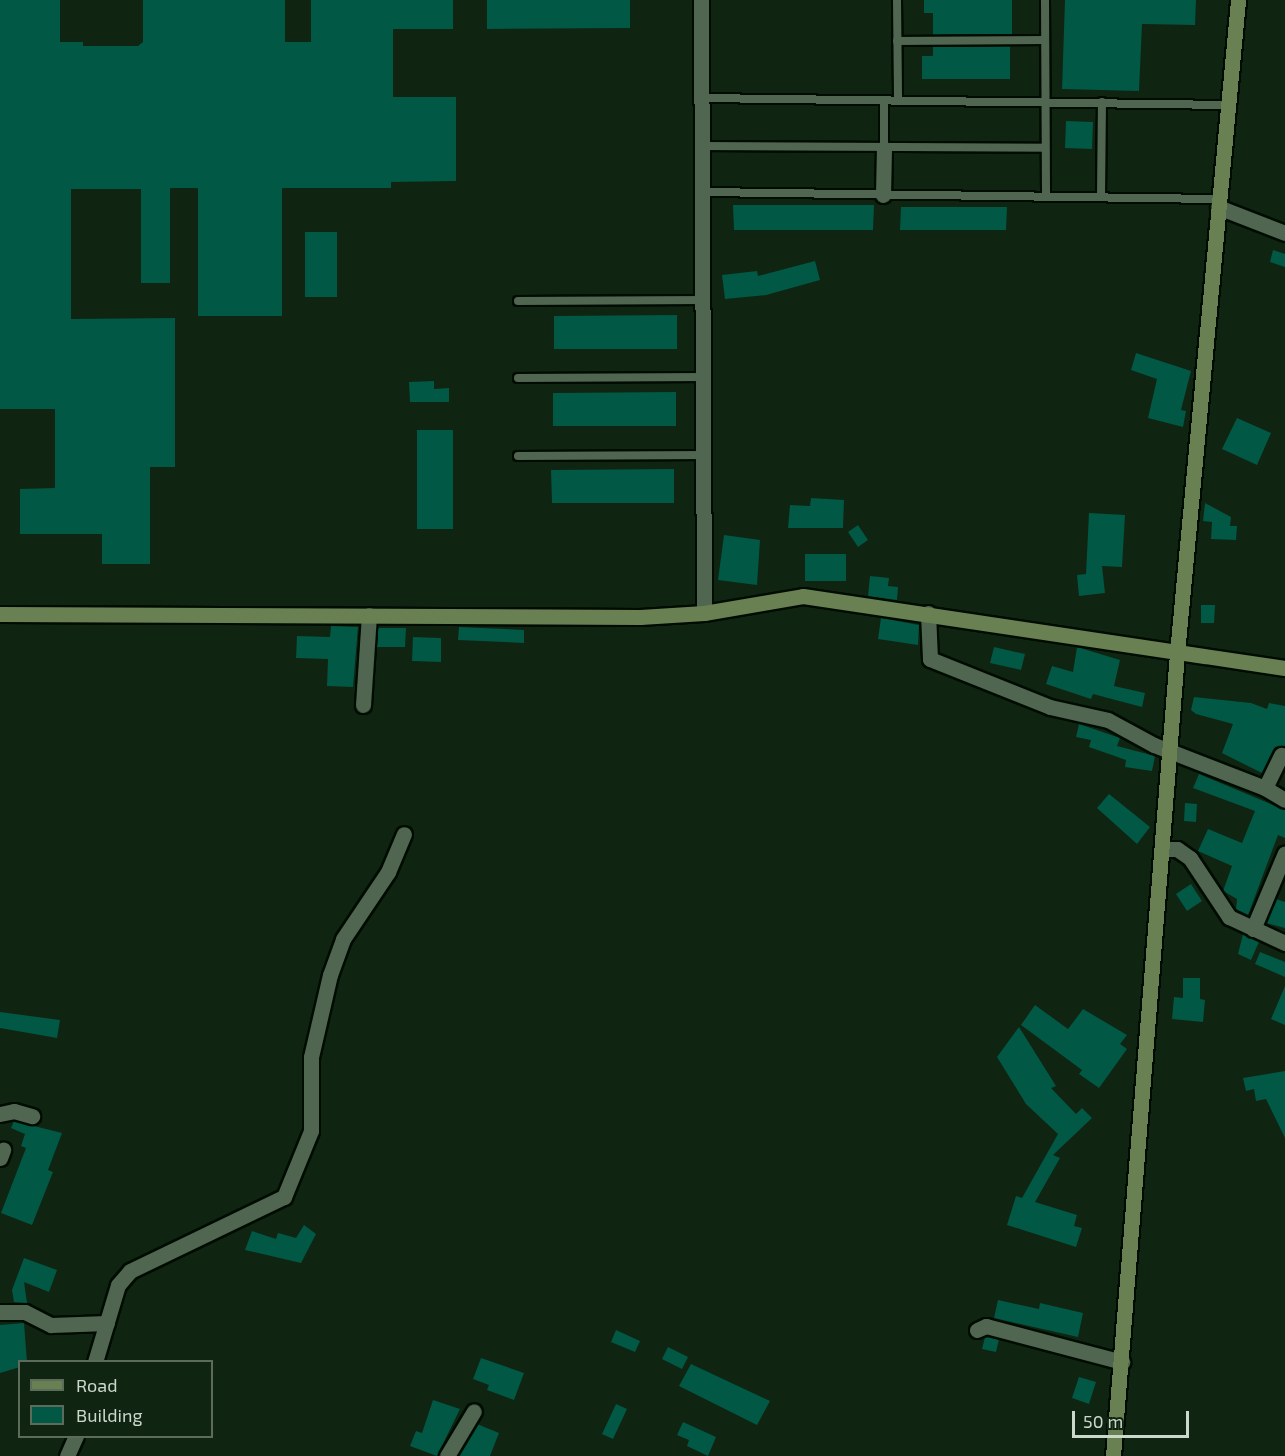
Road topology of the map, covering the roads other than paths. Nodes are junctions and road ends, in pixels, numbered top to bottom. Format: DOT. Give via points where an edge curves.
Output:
graph roads {
  1 [pos="701,0"];
  2 [pos="897,0"];
  3 [pos="1045,0"];
  4 [pos="1238,0"];
  5 [pos="1044,40"];
  6 [pos="897,41"];
  7 [pos="702,98"];
  8 [pos="884,100"];
  9 [pos="898,100"];
  10 [pos="1046,100"];
  11 [pos="1102,102"];
  12 [pos="1228,105"];
  13 [pos="702,147"];
  14 [pos="1046,148"];
  15 [pos="884,149"];
  16 [pos="703,192"];
  17 [pos="1046,194"];
  18 [pos="883,195"];
  19 [pos="1101,196"];
  20 [pos="1218,203"];
  21 [pos="1285,233"];
  22 [pos="704,300"];
  23 [pos="518,301"];
  24 [pos="704,377"];
  25 [pos="518,378"];
  26 [pos="704,455"];
  27 [pos="518,456"];
  28 [pos="704,613"];
  29 [pos="928,613"];
  30 [pos="0,614"];
  31 [pos="369,615"];
  32 [pos="1177,653"];
  33 [pos="1285,668"];
  34 [pos="363,705"];
  35 [pos="1172,750"];
  36 [pos="1281,755"];
  37 [pos="1265,788"];
  38 [pos="1285,800"];
  39 [pos="404,834"];
  40 [pos="1162,849"];
  41 [pos="1285,853"];
  42 [pos="1252,929"];
  43 [pos="1285,943"];
  44 [pos="0,1114"];
  45 [pos="32,1116"];
  46 [pos="0,1312"];
  47 [pos="107,1323"];
  48 [pos="977,1330"];
  49 [pos="96,1360"];
  50 [pos="1122,1362"];
  51 [pos="474,1411"];
  52 [pos="76,1438"];
  53 [pos="67,1456"];
  54 [pos="447,1456"];
  55 [pos="1113,1456"];
  1 -- 7 [label="street"];
  2 -- 6 [label="lane"];
  3 -- 5 [label="lane"];
  4 -- 12 [label="street"];
  5 -- 6 [label="lane"];
  5 -- 10 [label="lane"];
  6 -- 9 [label="lane"];
  7 -- 8 [label="lane"];
  7 -- 13 [label="street"];
  8 -- 9 [label="lane"];
  8 -- 15 [label="lane"];
  9 -- 10 [label="lane"];
  10 -- 11 [label="lane"];
  10 -- 14 [label="lane"];
  11 -- 12 [label="lane"];
  11 -- 19 [label="lane"];
  12 -- 20 [label="street"];
  13 -- 15 [label="lane"];
  13 -- 16 [label="street"];
  14 -- 15 [label="lane"];
  14 -- 17 [label="lane"];
  15 -- 18 [label="street"];
  16 -- 18 [label="lane"];
  16 -- 22 [label="street"];
  17 -- 18 [label="lane"];
  17 -- 19 [label="lane"];
  19 -- 20 [label="lane"];
  20 -- 21 [label="street"];
  20 -- 32 [label="street"];
  22 -- 23 [label="lane"];
  22 -- 24 [label="street"];
  24 -- 25 [label="lane"];
  24 -- 26 [label="street"];
  26 -- 27 [label="lane"];
  26 -- 28 [label="street"];
  28 -- 29 [label="street" via="802,596"];
  28 -- 31 [label="street" via="640,617"];
  29 -- 32 [label="street"];
  29 -- 35 [label="street" via="930,659 1050,707 1108,720"];
  30 -- 31 [label="street"];
  31 -- 34 [label="street"];
  32 -- 33 [label="street"];
  32 -- 35 [label="street"];
  35 -- 37 [label="street"];
  35 -- 40 [label="street"];
  36 -- 37 [label="street"];
  37 -- 38 [label="street"];
  39 -- 47 [label="street" via="388,872 343,939 330,975 311,1057 311,1131 284,1197 130,1271 118,1285"];
  40 -- 42 [label="street" via="1177,849 1190,858 1229,917"];
  40 -- 50 [label="street"];
  41 -- 42 [label="street"];
  42 -- 43 [label="street"];
  44 -- 45 [label="street" via="14,1111"];
  46 -- 47 [label="street" via="25,1312 51,1325"];
  47 -- 49 [label="street"];
  48 -- 50 [label="street" via="986,1326"];
  50 -- 55 [label="street"];
  51 -- 54 [label="street"];
  52 -- 53 [label="street"];
}
